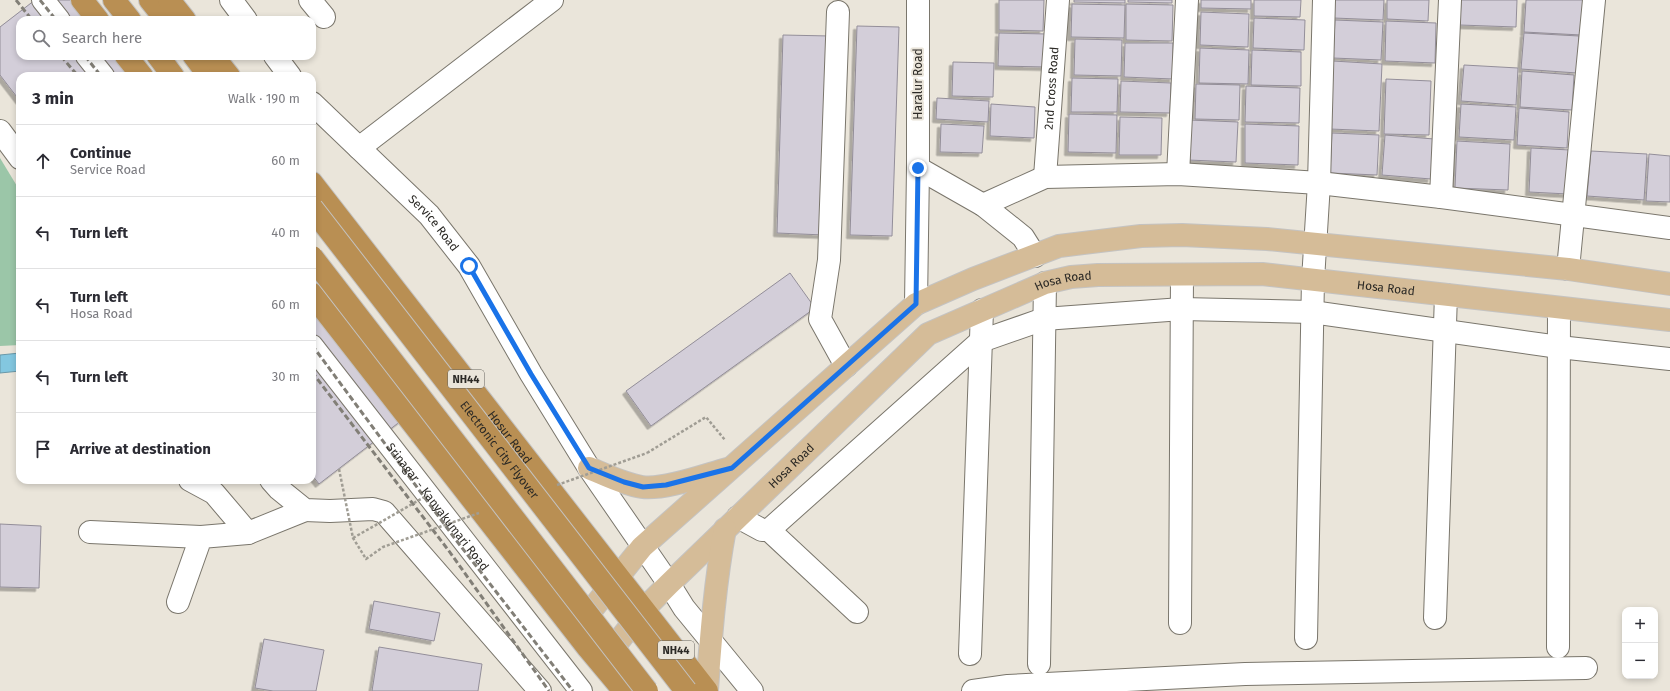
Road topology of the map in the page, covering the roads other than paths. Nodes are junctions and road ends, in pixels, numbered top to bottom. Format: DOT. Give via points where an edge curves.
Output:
graph roads {
  1 [pos="43,0"];
  2 [pos="82,0"];
  3 [pos="114,0"];
  4 [pos="150,0"];
  5 [pos="169,0"];
  6 [pos="231,0"];
  7 [pos="310,0"];
  8 [pos="552,0"];
  9 [pos="918,0"];
  10 [pos="1058,0"];
  11 [pos="1187,0"];
  12 [pos="1324,0"];
  13 [pos="1450,0"];
  14 [pos="1594,0"];
  15 [pos="838,12"];
  16 [pos="56,16"];
  17 [pos="95,16"];
  18 [pos="127,16"];
  19 [pos="163,16"];
  20 [pos="182,16"];
  21 [pos="243,16"];
  22 [pos="324,17"];
  23 [pos="90,60"];
  24 [pos="129,60"];
  25 [pos="161,60"];
  26 [pos="197,60"];
  27 [pos="216,60"];
  28 [pos="278,60"];
  29 [pos="99,72"];
  30 [pos="139,72"];
  31 [pos="170,72"];
  32 [pos="206,72"];
  33 [pos="226,72"];
  34 [pos="287,72"];
  35 [pos="316,107"];
  36 [pos="0,131"];
  37 [pos="359,148"];
  38 [pos="16,153"];
  39 [pos="918,168"];
  40 [pos="1178,174"];
  41 [pos="1045,177"];
  42 [pos="1319,183"];
  43 [pos="316,188"];
  44 [pos="1441,197"];
  45 [pos="983,205"];
  46 [pos="316,213"];
  47 [pos="1573,216"];
  48 [pos="1670,228"];
  49 [pos="1316,246"];
  50 [pos="1035,256"];
  51 [pos="316,262"];
  52 [pos="1568,269"];
  53 [pos="1182,275"];
  54 [pos="1313,280"];
  55 [pos="1044,283"];
  56 [pos="1670,284"];
  57 [pos="1446,295"];
  58 [pos="316,299"];
  59 [pos="916,304"];
  60 [pos="1559,308"];
  61 [pos="1182,309"];
  62 [pos="982,310"];
  63 [pos="1312,312"];
  64 [pos="1044,319"];
  65 [pos="1670,320"];
  66 [pos="1445,331"];
  67 [pos="981,341"];
  68 [pos="1559,347"];
  69 [pos="316,351"];
  70 [pos="1670,359"];
  71 [pos="846,366"];
  72 [pos="736,463"];
  73 [pos="589,468"];
  74 [pos="197,484"];
  75 [pos="275,484"];
  76 [pos="305,510"];
  77 [pos="732,523"];
  78 [pos="769,530"];
  79 [pos="90,532"];
  80 [pos="248,533"];
  81 [pos="201,537"];
  82 [pos="642,548"];
  83 [pos="619,575"];
  84 [pos="669,584"];
  85 [pos="178,602"];
  86 [pos="644,610"];
  87 [pos="857,612"];
  88 [pos="1435,618"];
  89 [pos="1180,623"];
  90 [pos="574,630"];
  91 [pos="1306,638"];
  92 [pos="710,640"];
  93 [pos="1558,647"];
  94 [pos="970,654"];
  95 [pos="601,663"];
  96 [pos="1039,664"];
  97 [pos="1586,668"];
  98 [pos="540,691"];
  99 [pos="581,691"];
  100 [pos="624,691"];
  101 [pos="647,691"];
  102 [pos="700,691"];
  103 [pos="752,691"];
  104 [pos="973,691"];
  1 -- 16 [label="street"];
  2 -- 17 [label="highway"];
  3 -- 18 [label="highway"];
  4 -- 19 [label="highway"];
  5 -- 20 [label="highway"];
  6 -- 21 [label="street"];
  7 -- 22 [label="street"];
  8 -- 37 [label="street"];
  9 -- 39 [label="street, Haralur Road"];
  10 -- 41 [label="street, 2nd Cross Road"];
  11 -- 40 [label="street"];
  12 -- 42 [label="street"];
  13 -- 44 [label="street"];
  14 -- 47 [label="street"];
  15 -- 71 [label="street" via="828,260 820,319"];
  23 -- 29 [label="street"];
  24 -- 30 [label="highway"];
  25 -- 31 [label="highway"];
  26 -- 32 [label="highway"];
  27 -- 33 [label="highway"];
  28 -- 34 [label="street"];
  35 -- 37 [label="street, Service Road"];
  36 -- 38 [label="street"];
  37 -- 73 [label="street, Service Road" via="429,215 469,266"];
  39 -- 45 [label="street"];
  39 -- 59 [label="street, Haralur Road"];
  40 -- 41 [label="street"];
  40 -- 42 [label="street"];
  41 -- 45 [label="street"];
  42 -- 44 [label="street"];
  42 -- 49 [label="street"];
  43 -- 83 [label="highway, Hosur Road / NH44"];
  44 -- 47 [label="street"];
  45 -- 50 [label="street" via="1022,237"];
  46 -- 102 [label="highway, Electronic City Flyover, bridge"];
  47 -- 48 [label="street"];
  47 -- 52 [label="street"];
  49 -- 50 [label="main road" via="1267,239 1141,236 1059,246"];
  49 -- 52 [label="main road"];
  49 -- 54 [label="street"];
  50 -- 59 [label="main road" via="972,279"];
  51 -- 101 [label="highway, bridge"];
  52 -- 56 [label="main road"];
  53 -- 54 [label="main road, Hosa Road" via="1262,274"];
  53 -- 55 [label="main road, Hosa Road" via="1098,275"];
  53 -- 61 [label="street"];
  54 -- 57 [label="main road, Hosa Road"];
  54 -- 63 [label="street"];
  55 -- 62 [label="main road, Hosa Road"];
  55 -- 64 [label="street"];
  57 -- 60 [label="main road, Hosa Road"];
  57 -- 66 [label="street"];
  58 -- 90 [label="highway"];
  59 -- 71 [label="main road"];
  60 -- 65 [label="main road, Hosa Road"];
  60 -- 68 [label="street"];
  61 -- 63 [label="street"];
  61 -- 64 [label="street"];
  61 -- 89 [label="street"];
  62 -- 67 [label="street"];
  62 -- 77 [label="main road, Hosa Road" via="928,334"];
  63 -- 66 [label="street"];
  63 -- 91 [label="street"];
  64 -- 67 [label="street"];
  64 -- 96 [label="street"];
  66 -- 68 [label="street"];
  66 -- 88 [label="street"];
  67 -- 78 [label="street"];
  67 -- 94 [label="street"];
  68 -- 70 [label="street"];
  68 -- 93 [label="street"];
  69 -- 99 [label="street, Srinagar - Kanyakumari Road"];
  71 -- 72 [label="main road"];
  72 -- 73 [label="main road" via="666,485 643,487"];
  72 -- 82 [label="main road"];
  73 -- 82 [label="street, Service Road"];
  74 -- 80 [label="street" via="214,493"];
  75 -- 76 [label="street"];
  76 -- 80 [label="street"];
  76 -- 98 [label="street" via="330,512 373,509 384,512"];
  77 -- 78 [label="street"];
  77 -- 84 [label="main road, Hosa Road"];
  77 -- 92 [label="main road" via="717,574"];
  78 -- 87 [label="street"];
  79 -- 81 [label="street"];
  80 -- 81 [label="street"];
  81 -- 85 [label="street"];
  82 -- 83 [label="main road"];
  82 -- 84 [label="street, Service Road"];
  83 -- 86 [label="highway, Hosur Road / NH44"];
  83 -- 90 [label="main road"];
  84 -- 86 [label="main road, Hosa Road"];
  84 -- 92 [label="street, Service Road" via="684,608"];
  86 -- 95 [label="main road, Hosa Road"];
  86 -- 102 [label="highway, Hosur Road / NH44"];
  90 -- 95 [label="highway"];
  92 -- 102 [label="main road"];
  92 -- 103 [label="street, Service Road"];
  95 -- 100 [label="highway"];
  97 -- 104 [label="street" via="1245,674 1008,686"];
}
